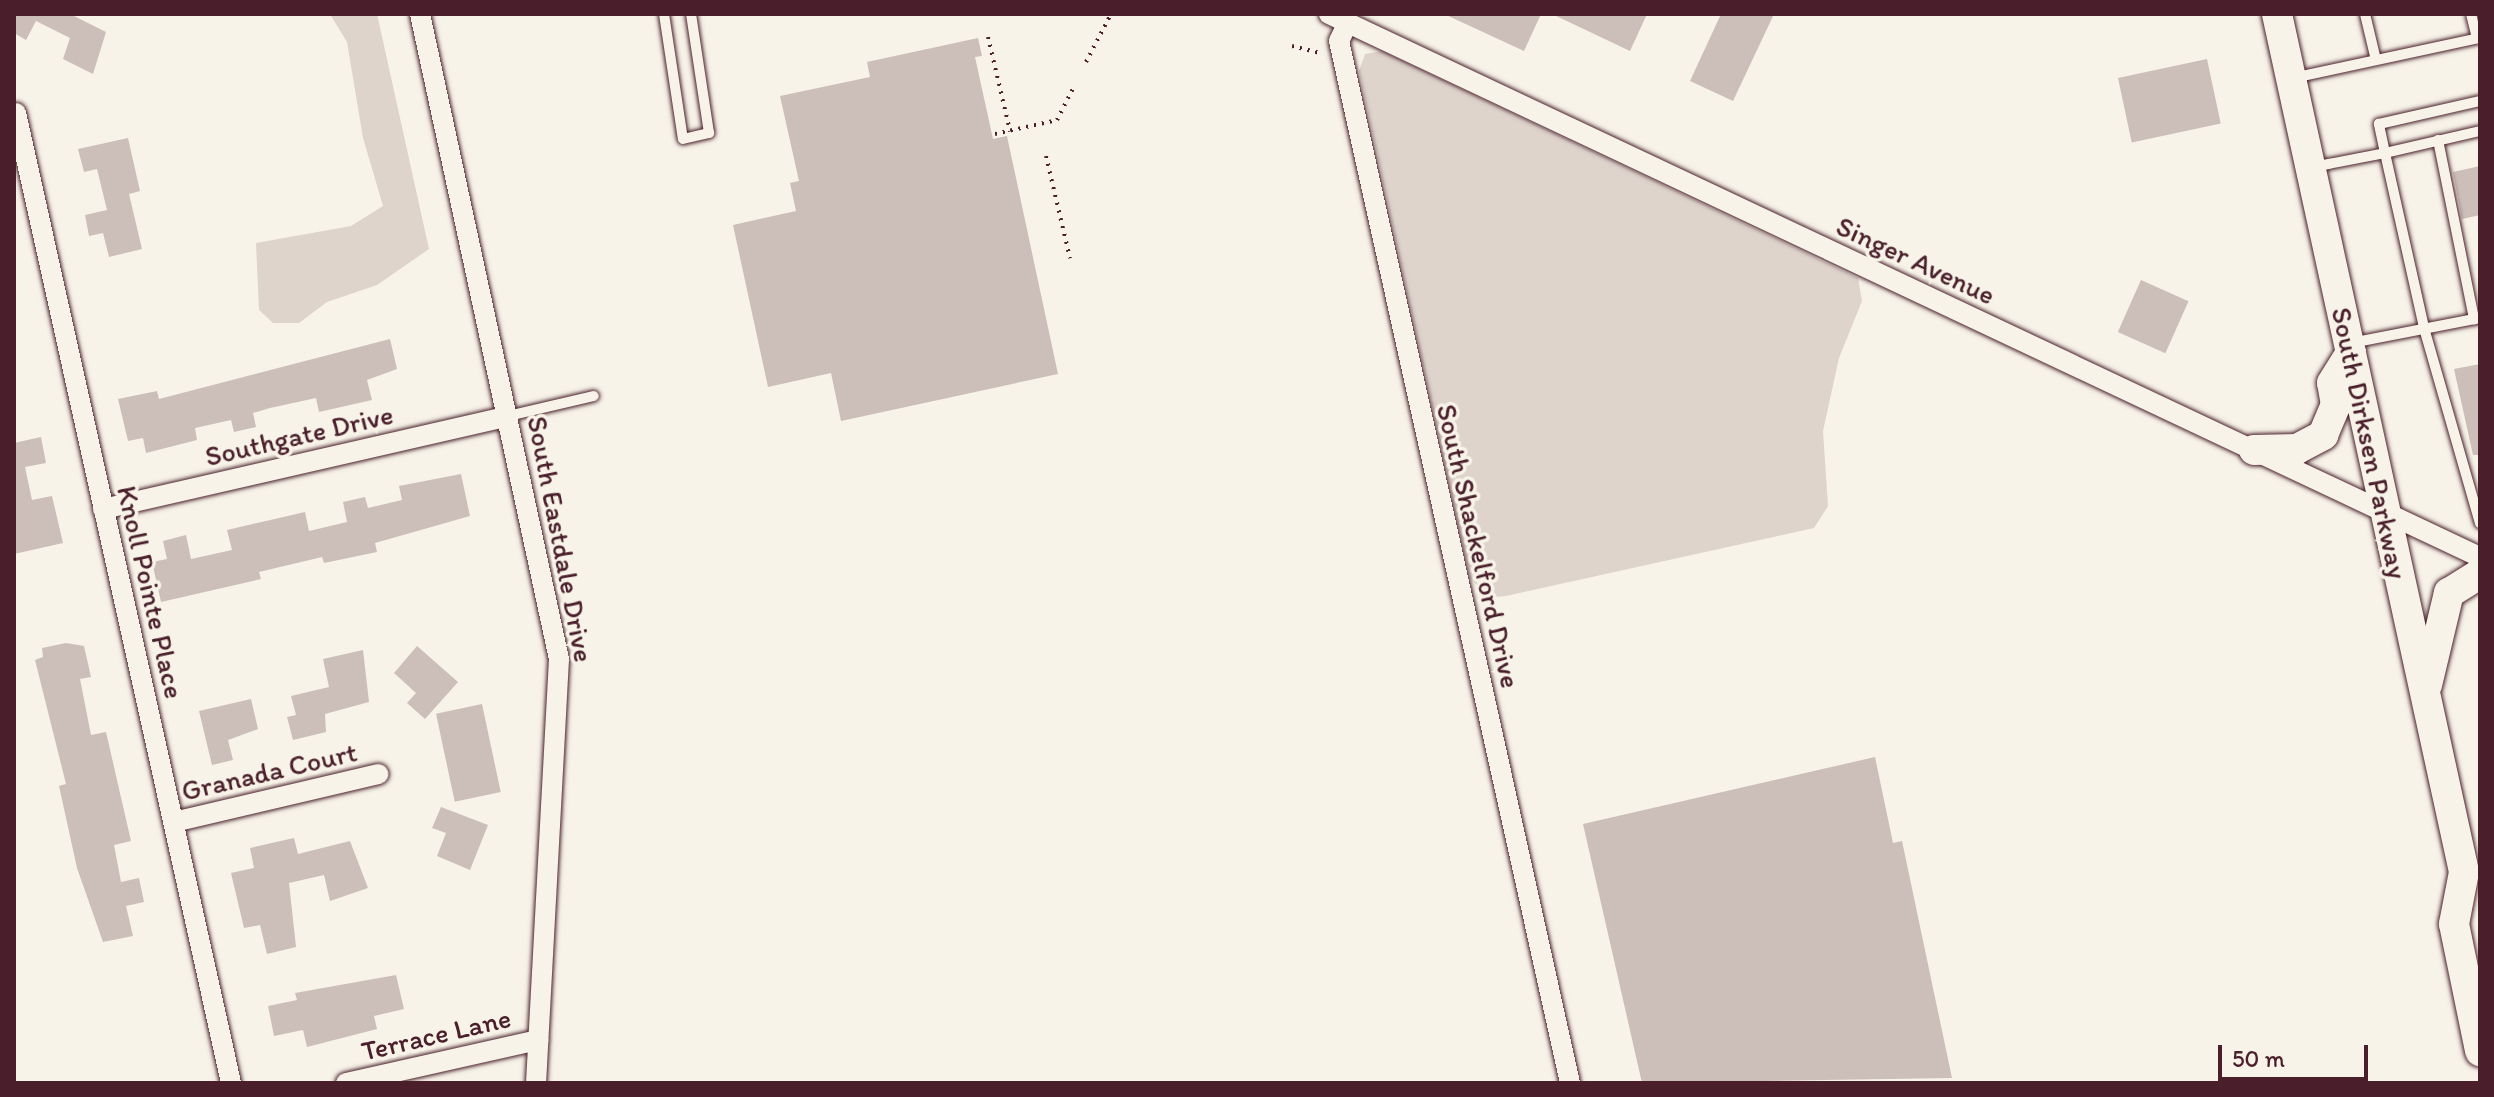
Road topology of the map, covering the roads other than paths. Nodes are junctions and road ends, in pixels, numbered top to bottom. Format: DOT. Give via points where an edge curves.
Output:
graph roads {
  1 [pos="420,14"];
  2 [pos="664,14"];
  3 [pos="691,14"];
  4 [pos="2277,14"];
  5 [pos="2365,14"];
  6 [pos="2471,14"];
  7 [pos="1338,18"];
  8 [pos="2478,38"];
  9 [pos="2376,60"];
  10 [pos="2291,79"];
  11 [pos="2480,101"];
  12 [pos="16,113"];
  13 [pos="2480,131"];
  14 [pos="2438,140"];
  15 [pos="2385,153"];
  16 [pos="2310,167"];
  17 [pos="2477,318"];
  18 [pos="2424,328"];
  19 [pos="2350,348"];
  20 [pos="594,396"];
  21 [pos="508,416"];
  22 [pos="2254,450"];
  23 [pos="103,509"];
  24 [pos="2385,510"];
  25 [pos="2480,523"];
  26 [pos="2480,557"];
  27 [pos="2480,574"];
  28 [pos="2424,699"];
  29 [pos="378,774"];
  30 [pos="174,822"];
  31 [pos="2472,882"];
  32 [pos="538,1040"];
  33 [pos="2480,1051"];
  34 [pos="231,1083"];
  35 [pos="346,1083"];
  36 [pos="536,1083"];
  37 [pos="1570,1083"];
  1 -- 21 [label="street, South Eastdale Drive"];
  2 -- 3 [label="lane" via="683,139 709,133"];
  4 -- 10 [label="main road, South Dirksen Parkway"];
  5 -- 9 [label="lane"];
  6 -- 8 [label="lane"];
  7 -- 22 [label="street, Singer Avenue"];
  7 -- 37 [label="street, South Shackelford Drive" via="1375,214"];
  8 -- 9 [label="lane"];
  9 -- 10 [label="lane"];
  10 -- 16 [label="main road, South Dirksen Parkway"];
  11 -- 15 [label="lane" via="2379,124"];
  12 -- 23 [label="street, Knoll Pointe Place"];
  13 -- 14 [label="lane"];
  14 -- 15 [label="lane"];
  14 -- 17 [label="lane"];
  15 -- 16 [label="lane"];
  15 -- 18 [label="lane"];
  16 -- 19 [label="main road, South Dirksen Parkway"];
  17 -- 18 [label="lane"];
  18 -- 19 [label="lane"];
  18 -- 25 [label="lane"];
  19 -- 22 [label="main road" via="2332,383 2336,405 2323,435 2297,449"];
  19 -- 24 [label="main road, South Dirksen Parkway"];
  20 -- 21 [label="lane"];
  21 -- 23 [label="street, Southgate Drive"];
  21 -- 32 [label="street, South Eastdale Drive" via="552,617 561,686"];
  22 -- 24 [label="street, Singer Avenue"];
  23 -- 30 [label="street, Knoll Pointe Place"];
  24 -- 26 [label="street, Singer Avenue"];
  24 -- 28 [label="main road, South Dirksen Parkway"];
  27 -- 28 [label="main road" via="2449,593"];
  28 -- 31 [label="main road, South Dirksen Parkway"];
  29 -- 30 [label="street, Granada Court"];
  30 -- 34 [label="street, Knoll Pointe Place"];
  31 -- 33 [label="main road, South Dirksen Parkway" via="2454,924"];
  32 -- 35 [label="street, Terrace Lane"];
  32 -- 36 [label="street, South Eastdale Drive"];
}
